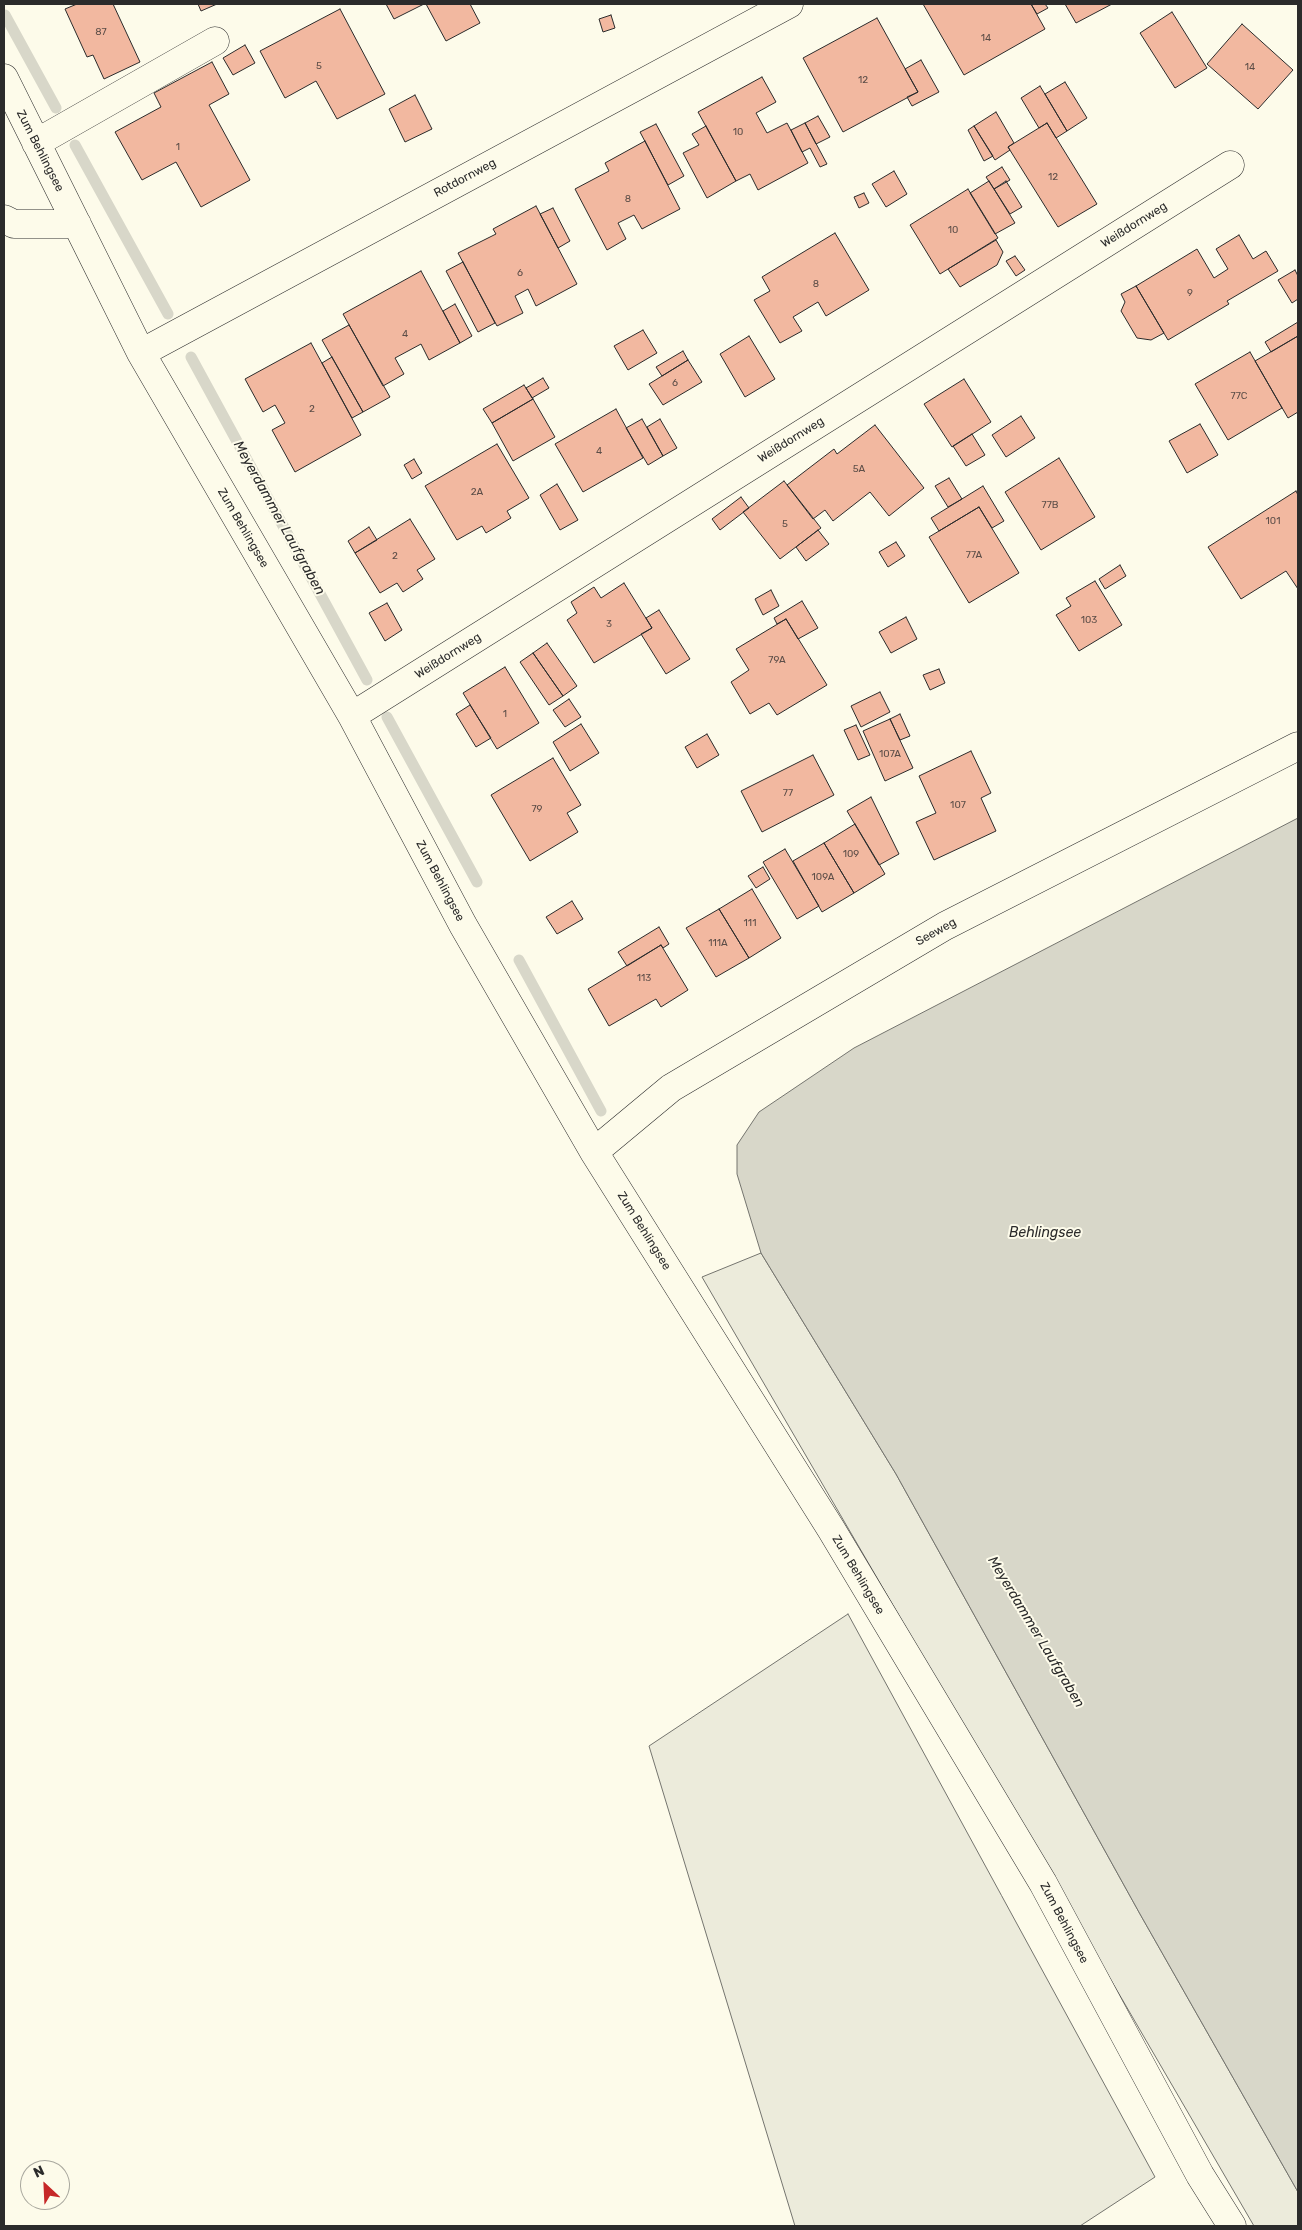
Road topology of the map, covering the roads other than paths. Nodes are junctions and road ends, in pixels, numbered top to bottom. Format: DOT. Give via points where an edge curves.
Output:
graph roads {
  1 [pos="789,4"];
  2 [pos="215,41"];
  3 [pos="4,78"];
  4 [pos="36,144"];
  5 [pos="1230,165"];
  6 [pos="4,219"];
  7 [pos="77,224"];
  8 [pos="141,353"];
  9 [pos="352,716"];
  10 [pos="1298,746"];
  11 [pos="594,1152"];
  12 [pos="1232,2226"];
  1 -- 8 [label="street, Rotdornweg"];
  2 -- 4 [label="street"];
  3 -- 4 [label="street, Zum Behlingsee"];
  4 -- 7 [label="street, Zum Behlingsee"];
  5 -- 9 [label="street, Weißdornweg"];
  6 -- 7 [label="street" via="14,224"];
  7 -- 8 [label="street, Zum Behlingsee"];
  8 -- 9 [label="street, Zum Behlingsee"];
  9 -- 11 [label="street, Zum Behlingsee" via="463,925"];
  10 -- 11 [label="street, Seeweg" via="945,926 671,1088"];
  11 -- 12 [label="street, Zum Behlingsee" via="831,1529 1038,1874 1200,2175"];
}
